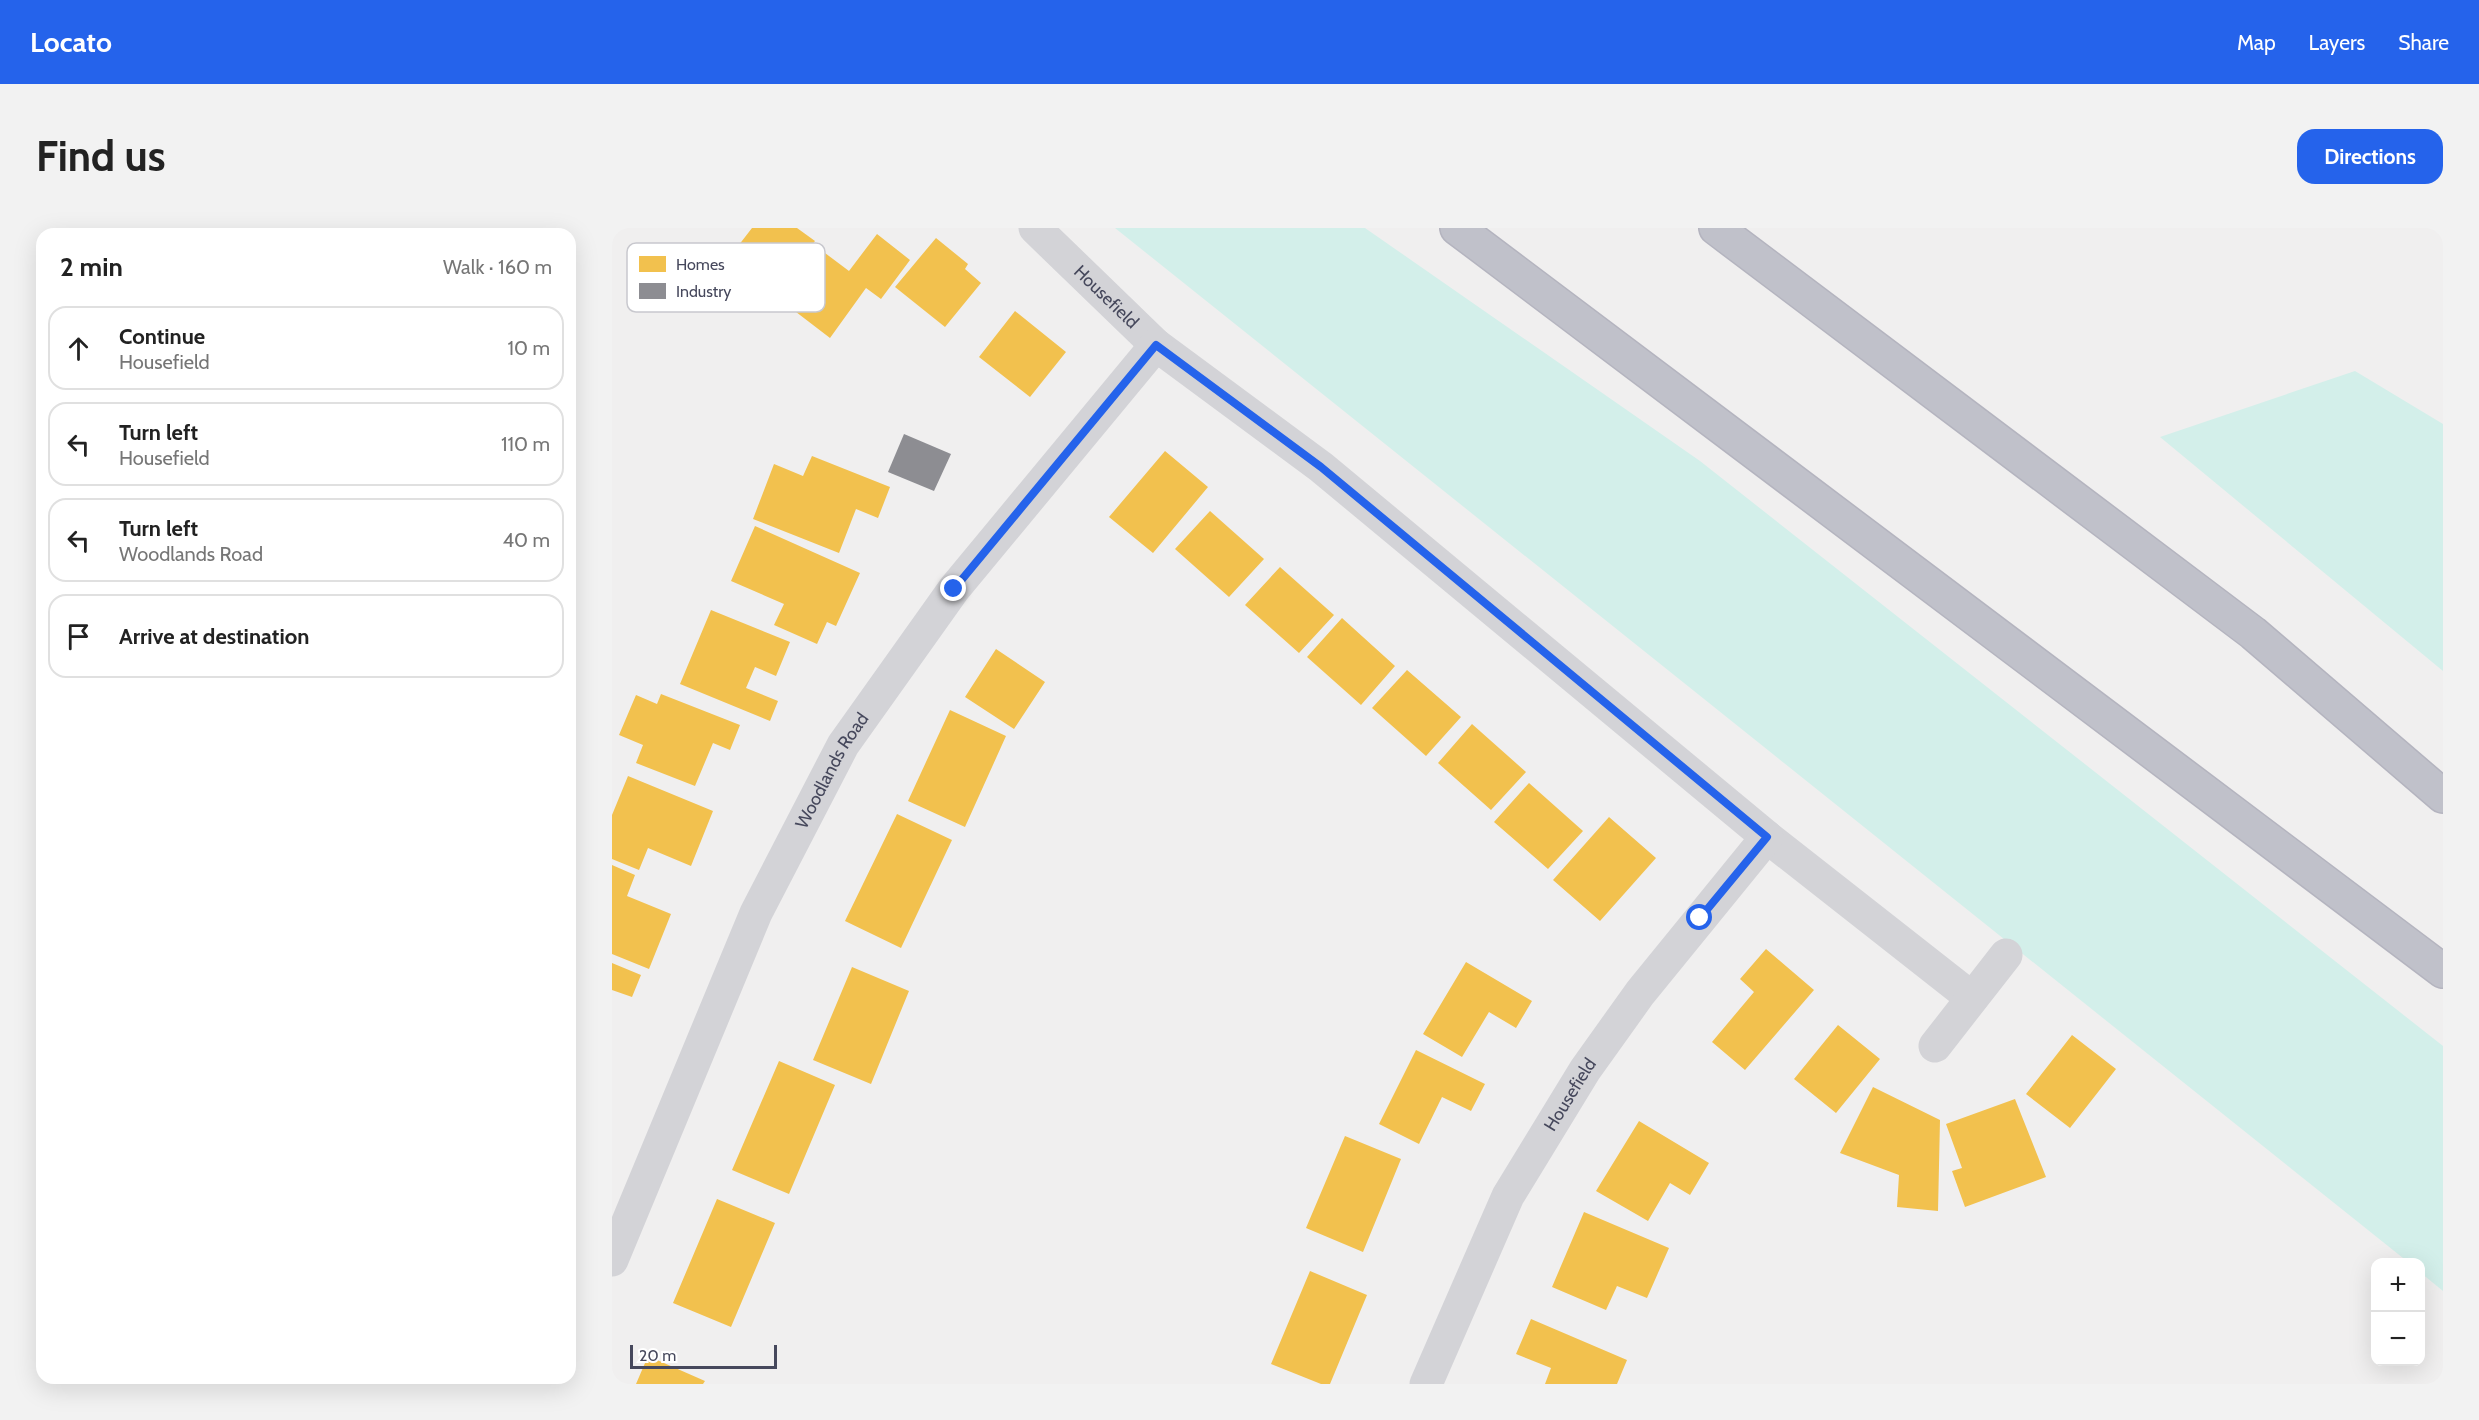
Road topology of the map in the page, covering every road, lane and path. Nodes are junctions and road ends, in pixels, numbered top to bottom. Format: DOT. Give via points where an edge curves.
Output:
graph roads {
  1 [pos="1035,228"];
  2 [pos="1457,228"];
  3 [pos="1716,228"];
  4 [pos="1156,345"];
  5 [pos="2443,796"];
  6 [pos="1767,837"];
  7 [pos="2006,955"];
  8 [pos="2443,971"];
  9 [pos="1972,998"];
  10 [pos="1935,1046"];
  11 [pos="612,1260"];
  12 [pos="1426,1384"];
  1 -- 4 [label="street, Housefield"];
  2 -- 8 [label="highway"];
  3 -- 5 [label="highway" via="2253,633"];
  4 -- 6 [label="street, Housefield" via="1321,467"];
  4 -- 11 [label="street, Woodlands Road" via="954,589 843,745 756,913"];
  6 -- 9 [label="street, Housefield"];
  6 -- 12 [label="street, Housefield" via="1640,993 1579,1080 1508,1196"];
  7 -- 9 [label="street"];
  9 -- 10 [label="street"];
}
